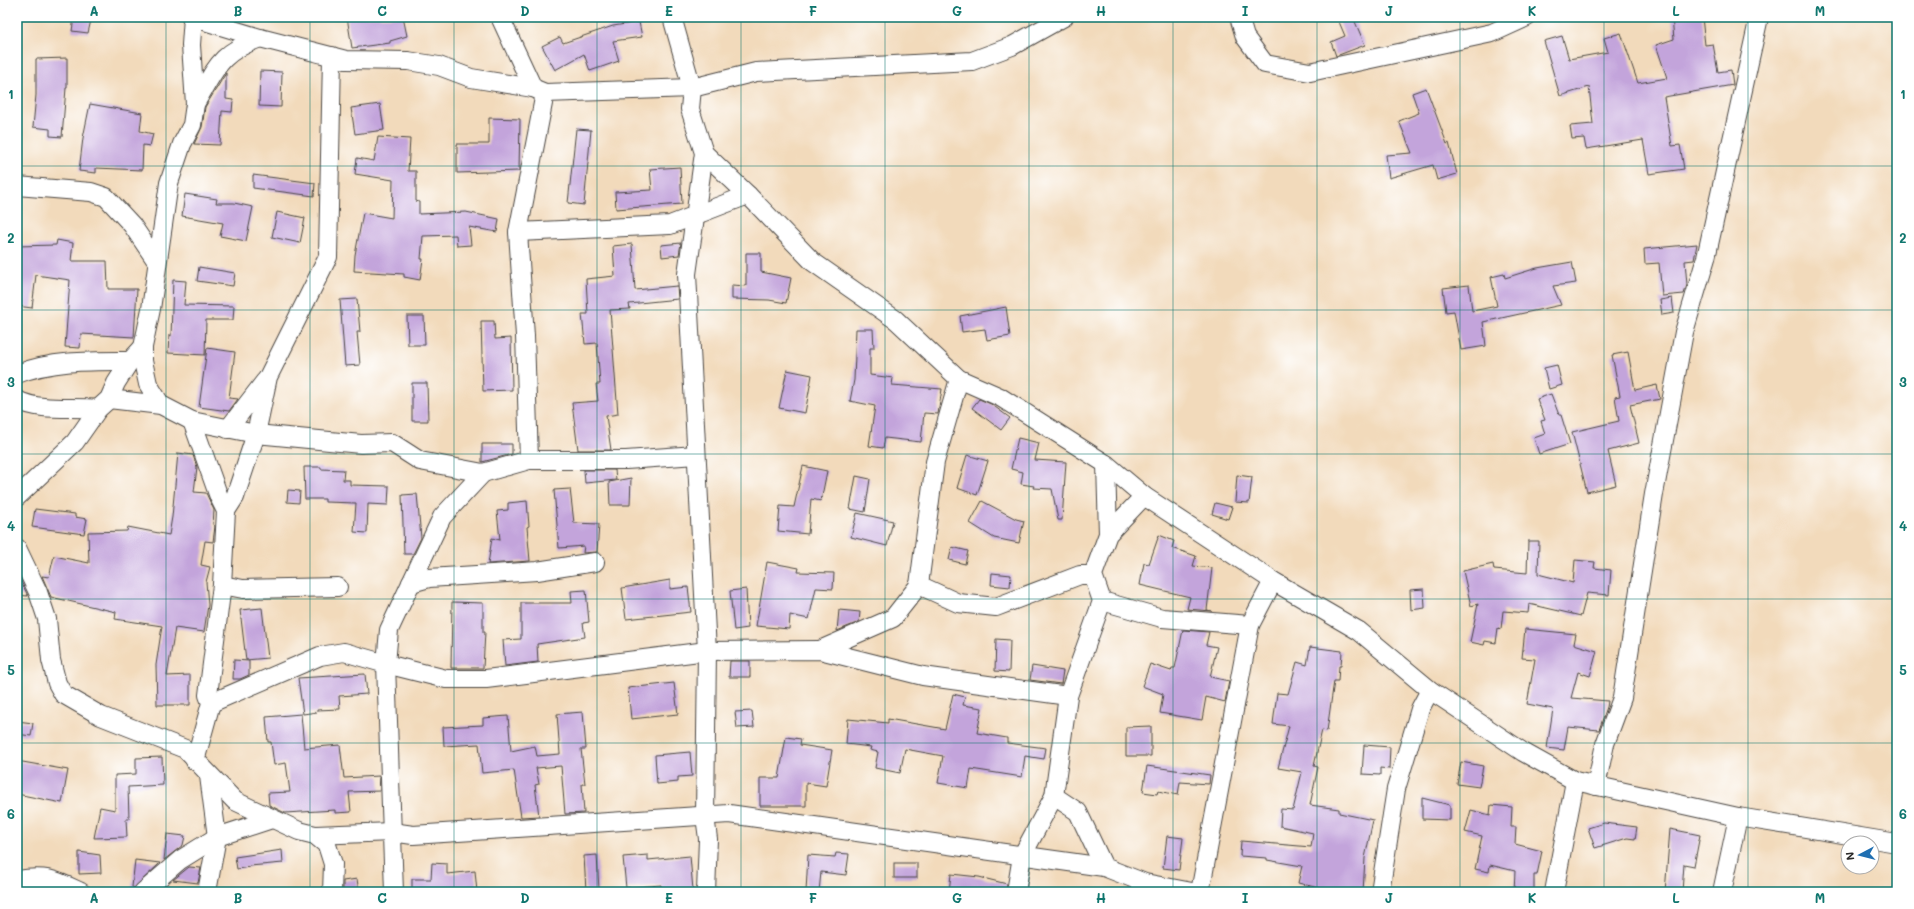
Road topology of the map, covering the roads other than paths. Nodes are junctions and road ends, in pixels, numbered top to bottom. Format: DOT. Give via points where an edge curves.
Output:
graph roads {
  1 [pos="192,17"];
  2 [pos="500,17"];
  3 [pos="672,17"];
  4 [pos="1239,17"];
  5 [pos="1527,17"];
  6 [pos="1759,17"];
  7 [pos="1062,18"];
  8 [pos="260,38"];
  9 [pos="332,56"];
  10 [pos="692,88"];
  11 [pos="539,90"];
  12 [pos="195,104"];
  13 [pos="704,154"];
  14 [pos="17,186"];
  15 [pos="748,195"];
  16 [pos="696,214"];
  17 [pos="518,232"];
  18 [pos="157,262"];
  19 [pos="143,347"];
  20 [pos="130,361"];
  21 [pos="17,374"];
  22 [pos="268,377"];
  23 [pos="959,379"];
  24 [pos="17,400"];
  25 [pos="104,404"];
  26 [pos="161,406"];
  27 [pos="192,421"];
  28 [pos="228,429"];
  29 [pos="256,434"];
  30 [pos="696,455"];
  31 [pos="528,460"];
  32 [pos="1106,464"];
  33 [pos="483,473"];
  34 [pos="1144,496"];
  35 [pos="17,497"];
  36 [pos="226,511"];
  37 [pos="1108,534"];
  38 [pos="17,548"];
  39 [pos="595,562"];
  40 [pos="1094,575"];
  41 [pos="1273,581"];
  42 [pos="412,583"];
  43 [pos="222,585"];
  44 [pos="919,585"];
  45 [pos="338,587"];
  46 [pos="1102,601"];
  47 [pos="1250,625"];
  48 [pos="820,650"];
  49 [pos="707,651"];
  50 [pos="386,664"];
  51 [pos="1430,690"];
  52 [pos="1068,696"];
  53 [pos="211,703"];
  54 [pos="196,761"];
  55 [pos="209,776"];
  56 [pos="1575,781"];
  57 [pos="1596,786"];
  58 [pos="1054,796"];
  59 [pos="705,816"];
  60 [pos="1738,817"];
  61 [pos="272,819"];
  62 [pos="392,832"];
  63 [pos="315,835"];
  64 [pos="217,837"];
  65 [pos="1897,843"];
  66 [pos="1022,856"];
  67 [pos="1104,867"];
  68 [pos="17,880"];
  69 [pos="81,892"];
  70 [pos="143,892"];
  71 [pos="207,892"];
  72 [pos="332,892"];
  73 [pos="394,892"];
  74 [pos="706,892"];
  75 [pos="1016,892"];
  76 [pos="1192,892"];
  77 [pos="1200,892"];
  78 [pos="1380,892"];
  79 [pos="1554,892"];
  80 [pos="1722,892"];
  1 -- 8 [label="street"];
  1 -- 12 [label="street"];
  2 -- 11 [label="street"];
  3 -- 10 [label="street"];
  4 -- 5 [label="street" via="1245,37 1265,64 1310,72 1492,32"];
  6 -- 57 [label="street" via="1706,258 1684,332 1654,494 1622,698 1605,744"];
  7 -- 10 [label="street" via="1012,46 972,61 756,72"];
  8 -- 9 [label="street"];
  8 -- 12 [label="street" via="231,52 216,66"];
  9 -- 11 [label="street" via="346,60 408,61 439,66 471,78"];
  9 -- 22 [label="street" via="328,257"];
  10 -- 11 [label="street"];
  10 -- 13 [label="street" via="690,109"];
  11 -- 17 [label="street"];
  12 -- 18 [label="street" via="192,125 182,144 169,183"];
  13 -- 15 [label="street"];
  13 -- 16 [label="street"];
  14 -- 18 [label="street" via="91,192 106,197 132,226"];
  15 -- 16 [label="street"];
  15 -- 23 [label="street" via="813,262 896,320"];
  16 -- 17 [label="street" via="670,225"];
  16 -- 30 [label="street" via="687,274"];
  17 -- 31 [label="street" via="525,336"];
  18 -- 19 [label="street"];
  19 -- 20 [label="street"];
  19 -- 26 [label="street" via="148,384"];
  20 -- 21 [label="street" via="82,361 32,368"];
  20 -- 25 [label="street"];
  22 -- 28 [label="street"];
  22 -- 29 [label="street"];
  23 -- 32 [label="street" via="1000,397"];
  23 -- 44 [label="street" via="935,462"];
  24 -- 25 [label="street" via="55,408 82,408"];
  25 -- 26 [label="street"];
  25 -- 35 [label="street" via="75,442"];
  26 -- 27 [label="street"];
  27 -- 28 [label="street"];
  27 -- 36 [label="street"];
  28 -- 29 [label="street"];
  29 -- 33 [label="street" via="361,444 392,443 420,461"];
  29 -- 36 [label="street" via="235,497"];
  30 -- 31 [label="street" via="626,460"];
  30 -- 49 [label="street"];
  31 -- 33 [label="street"];
  32 -- 34 [label="street"];
  32 -- 37 [label="street"];
  33 -- 42 [label="street" via="442,517"];
  34 -- 37 [label="street"];
  34 -- 41 [label="street"];
  36 -- 43 [label="street"];
  37 -- 40 [label="street"];
  38 -- 54 [label="street" via="38,592 47,619 51,660 63,694 101,716 184,749"];
  39 -- 42 [label="street" via="537,571 429,578"];
  40 -- 44 [label="street" via="1080,575 996,607 958,604"];
  40 -- 46 [label="street"];
  41 -- 47 [label="street"];
  41 -- 51 [label="street" via="1359,631"];
  42 -- 50 [label="street" via="389,630"];
  43 -- 45 [label="street" via="243,589"];
  43 -- 53 [label="street" via="208,696"];
  44 -- 48 [label="street" via="894,618"];
  46 -- 47 [label="street" via="1162,618"];
  46 -- 52 [label="street"];
  47 -- 77 [label="street"];
  48 -- 49 [label="street"];
  48 -- 52 [label="street" via="923,676"];
  49 -- 50 [label="street" via="486,679 446,678"];
  49 -- 59 [label="street"];
  50 -- 53 [label="street" via="344,652 320,656"];
  50 -- 62 [label="street"];
  51 -- 56 [label="street" via="1523,752"];
  51 -- 78 [label="street" via="1420,709 1396,789"];
  52 -- 58 [label="street"];
  53 -- 54 [label="street"];
  54 -- 55 [label="street"];
  55 -- 61 [label="street" via="235,801"];
  55 -- 64 [label="street"];
  56 -- 57 [label="street"];
  56 -- 79 [label="street"];
  57 -- 60 [label="street"];
  58 -- 66 [label="street"];
  58 -- 67 [label="street" via="1078,812"];
  59 -- 62 [label="street" via="412,835"];
  59 -- 66 [label="street" via="729,814"];
  59 -- 74 [label="street" via="708,838"];
  60 -- 65 [label="street"];
  60 -- 80 [label="street"];
  61 -- 63 [label="street"];
  61 -- 64 [label="street"];
  62 -- 63 [label="street"];
  62 -- 73 [label="street"];
  63 -- 72 [label="street" via="327,845 333,864"];
  64 -- 70 [label="street" via="180,860"];
  64 -- 71 [label="street"];
  66 -- 67 [label="street"];
  66 -- 75 [label="street"];
  67 -- 76 [label="street" via="1145,883"];
  68 -- 69 [label="street" via="36,877 50,879"];
}
